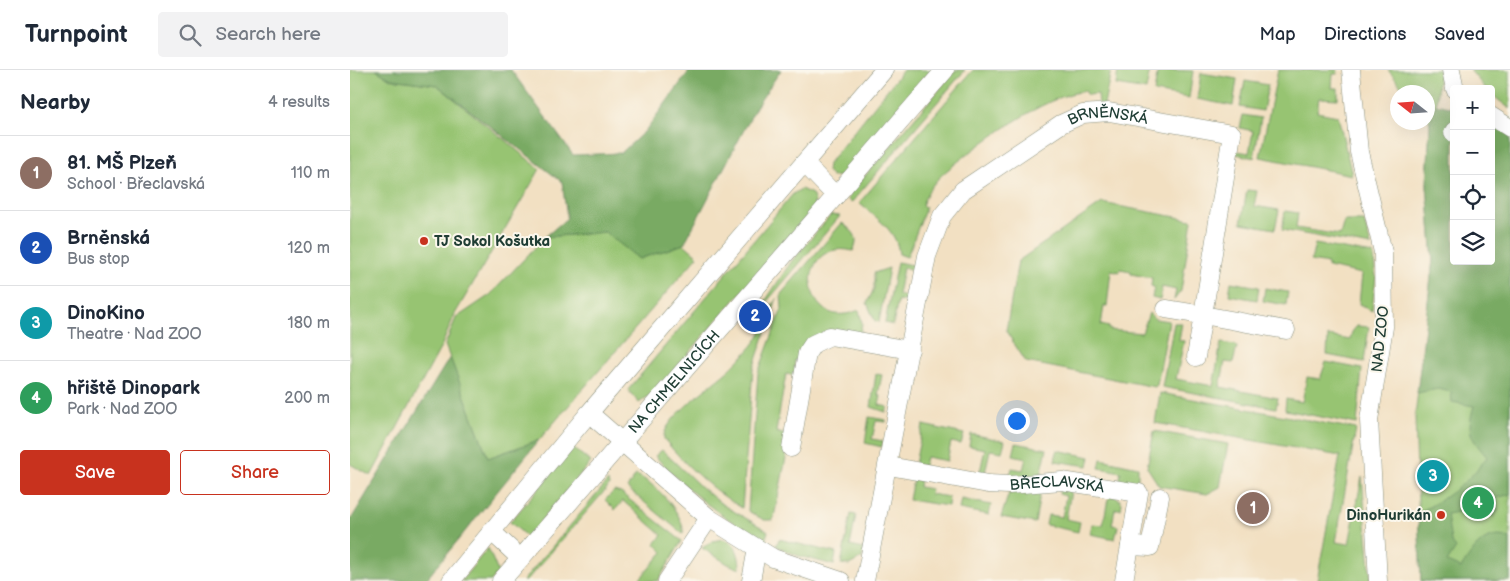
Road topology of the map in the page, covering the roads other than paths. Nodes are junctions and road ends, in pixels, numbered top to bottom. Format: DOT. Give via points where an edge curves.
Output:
graph roads {
  1 [pos="884,70"];
  2 [pos="945,70"];
  3 [pos="1351,70"];
  4 [pos="1495,119"];
  5 [pos="1510,128"];
  6 [pos="804,162"];
  7 [pos="836,196"];
  8 [pos="1166,309"];
  9 [pos="1203,315"];
  10 [pos="1286,330"];
  11 [pos="910,350"];
  12 [pos="1196,357"];
  13 [pos="589,412"];
  14 [pos="623,442"];
  15 [pos="791,448"];
  16 [pos="889,466"];
  17 [pos="1160,497"];
  18 [pos="709,518"];
  19 [pos="492,531"];
  20 [pos="1130,546"];
  21 [pos="757,548"];
  22 [pos="520,558"];
  23 [pos="451,581"];
  24 [pos="501,581"];
  25 [pos="667,581"];
  26 [pos="751,581"];
  27 [pos="841,581"];
  28 [pos="865,581"];
  29 [pos="1124,581"];
  30 [pos="1378,581"];
  1 -- 6 [label="street"];
  2 -- 7 [label="street, NA CHMELNICÍCH"];
  3 -- 30 [label="street, NAD ZOO" via="1359,152 1383,252 1384,327 1369,420"];
  4 -- 5 [label="street"];
  6 -- 7 [label="street"];
  6 -- 13 [label="street"];
  7 -- 14 [label="street, NA CHMELNICÍCH"];
  8 -- 9 [label="street"];
  9 -- 10 [label="street"];
  9 -- 11 [label="street, BRNĚNSKÁ" via="1232,134 1108,112 1083,114 1061,124 963,190 942,216 927,256"];
  9 -- 12 [label="street"];
  11 -- 15 [label="street" via="830,336 813,344 807,353"];
  11 -- 16 [label="street, BRNĚNSKÁ"];
  13 -- 14 [label="street"];
  13 -- 19 [label="street"];
  14 -- 18 [label="street"];
  14 -- 22 [label="street, NA CHMELNICÍCH"];
  16 -- 20 [label="street, BŘECLAVSKÁ" via="988,484 1062,481 1138,493"];
  16 -- 28 [label="street, BRNĚNSKÁ"];
  17 -- 20 [label="street" via="1150,547"];
  18 -- 21 [label="street"];
  18 -- 25 [label="street"];
  19 -- 22 [label="street"];
  19 -- 23 [label="street"];
  20 -- 29 [label="street, BŘECLAVSKÁ"];
  21 -- 26 [label="street"];
  21 -- 27 [label="street" via="773,558"];
  22 -- 24 [label="street, NA CHMELNICÍCH"];
}
